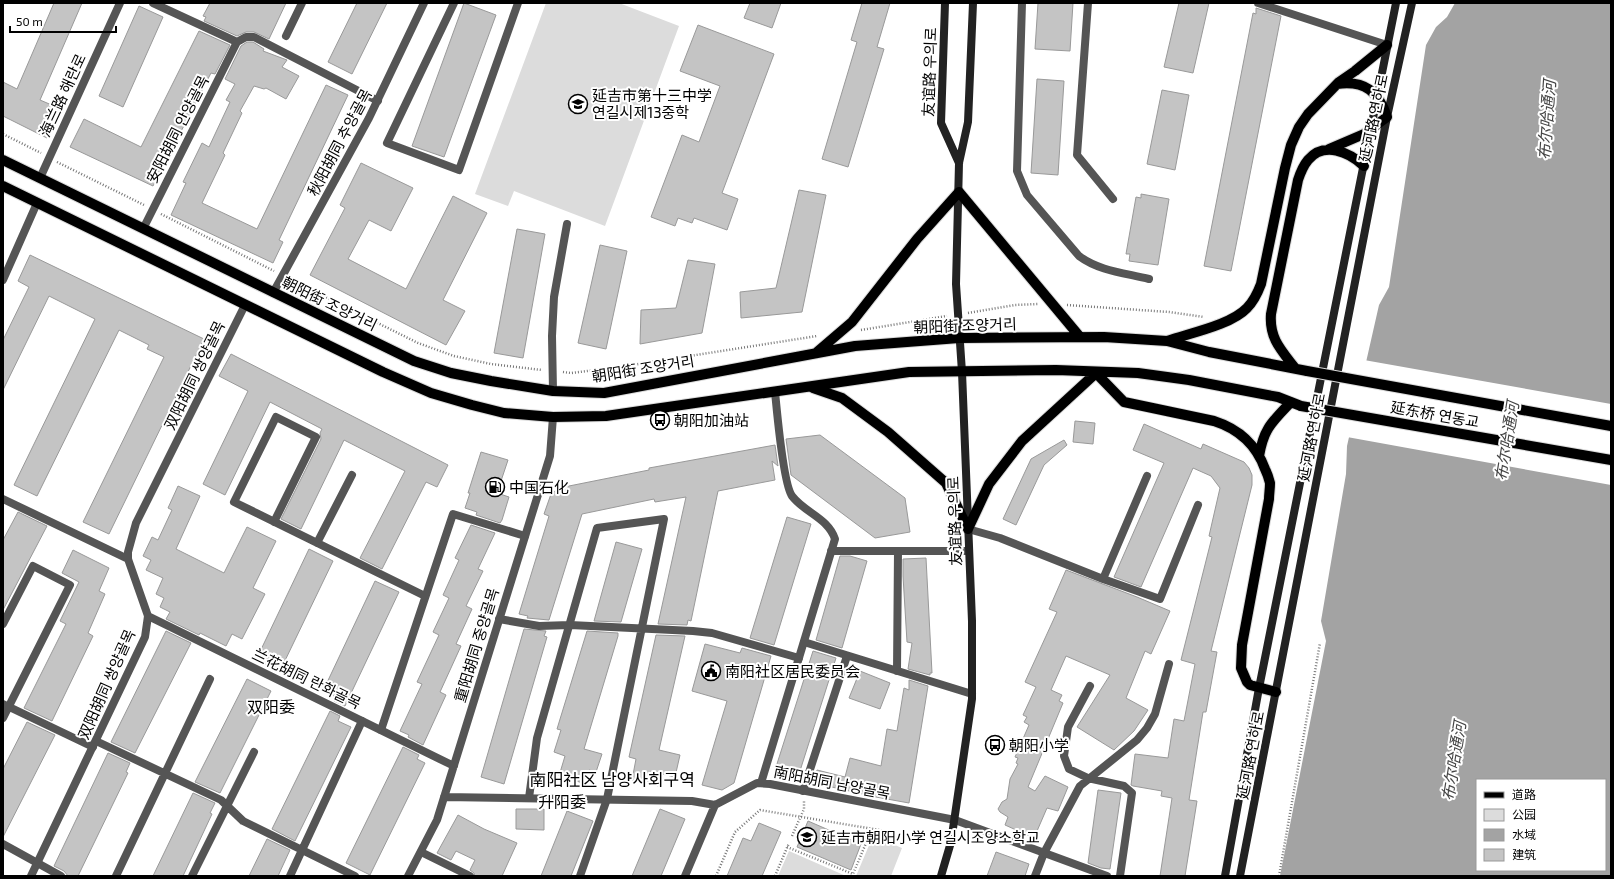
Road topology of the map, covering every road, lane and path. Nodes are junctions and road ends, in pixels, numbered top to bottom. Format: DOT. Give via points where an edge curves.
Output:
graph roads {
  1 [pos="120,3"];
  2 [pos="152,3"];
  3 [pos="302,3"];
  4 [pos="424,3"];
  5 [pos="454,3"];
  6 [pos="518,3"];
  7 [pos="945,3"];
  8 [pos="973,3"];
  9 [pos="1022,3"];
  10 [pos="1088,3"];
  11 [pos="1258,3"];
  12 [pos="1396,3"];
  13 [pos="1412,3"];
  14 [pos="286,36"];
  15 [pos="237,42"];
  16 [pos="1387,45"];
  17 [pos="1336,85"];
  18 [pos="1378,96"];
  19 [pos="378,101"];
  20 [pos="1387,117"];
  21 [pos="1371,129"];
  22 [pos="3,134"];
  23 [pos="1323,151"];
  24 [pos="49,157"];
  25 [pos="3,160"];
  26 [pos="959,163"];
  27 [pos="1364,166"];
  28 [pos="40,178"];
  29 [pos="3,186"];
  30 [pos="959,192"];
  31 [pos="1113,199"];
  32 [pos="38,202"];
  33 [pos="152,210"];
  34 [pos="567,224"];
  35 [pos="143,229"];
  36 [pos="283,275"];
  37 [pos="1149,278"];
  38 [pos="3,280"];
  39 [pos="273,293"];
  40 [pos="1052,304"];
  41 [pos="245,305"];
  42 [pos="958,314"];
  43 [pos="1209,317"];
  44 [pos="841,333"];
  45 [pos="817,336"];
  46 [pos="1080,337"];
  47 [pos="959,338"];
  48 [pos="1167,341"];
  49 [pos="817,352"];
  50 [pos="1295,368"];
  51 [pos="553,371"];
  52 [pos="1307,371"];
  53 [pos="962,372"];
  54 [pos="1096,373"];
  55 [pos="811,387"];
  56 [pos="553,391"];
  57 [pos="775,392"];
  58 [pos="1291,402"];
  59 [pos="553,417"];
  60 [pos="1611,426"];
  61 [pos="1259,456"];
  62 [pos="1611,460"];
  63 [pos="352,475"];
  64 [pos="1147,476"];
  65 [pos="3,499"];
  66 [pos="1198,505"];
  67 [pos="274,522"];
  68 [pos="968,529"];
  69 [pos="525,536"];
  70 [pos="317,543"];
  71 [pos="969,550"];
  72 [pos="831,551"];
  73 [pos="898,551"];
  74 [pos="128,559"];
  75 [pos="1103,579"];
  76 [pos="425,596"];
  77 [pos="148,616"];
  78 [pos="499,619"];
  79 [pos="3,624"];
  80 [pos="570,625"];
  81 [pos="642,629"];
  82 [pos="804,642"];
  83 [pos="1320,642"];
  84 [pos="847,656"];
  85 [pos="799,658"];
  86 [pos="1169,664"];
  87 [pos="897,671"];
  88 [pos="210,679"];
  89 [pos="1090,686"];
  90 [pos="1259,688"];
  91 [pos="1276,692"];
  92 [pos="972,694"];
  93 [pos="6,706"];
  94 [pos="3,718"];
  95 [pos="362,721"];
  96 [pos="381,730"];
  97 [pos="94,744"];
  98 [pos="254,752"];
  99 [pos="454,766"];
  100 [pos="165,774"];
  101 [pos="1088,778"];
  102 [pos="761,784"];
  103 [pos="803,791"];
  104 [pos="444,797"];
  105 [pos="529,798"];
  106 [pos="607,799"];
  107 [pos="227,805"];
  108 [pos="715,805"];
  109 [pos="800,817"];
  110 [pos="955,820"];
  111 [pos="872,829"];
  112 [pos="891,832"];
  113 [pos="792,836"];
  114 [pos="3,844"];
  115 [pos="789,844"];
  116 [pos="787,847"];
  117 [pos="302,850"];
  118 [pos="420,852"];
  119 [pos="1044,853"];
  120 [pos="37,864"];
  121 [pos="853,874"];
  122 [pos="1096,874"];
  123 [pos="31,876"];
  124 [pos="61,876"];
  125 [pos="116,876"];
  126 [pos="192,876"];
  127 [pos="290,876"];
  128 [pos="355,876"];
  129 [pos="408,876"];
  130 [pos="470,876"];
  131 [pos="580,876"];
  132 [pos="685,876"];
  133 [pos="716,876"];
  134 [pos="775,876"];
  135 [pos="856,876"];
  136 [pos="942,876"];
  137 [pos="1035,876"];
  138 [pos="1107,876"];
  139 [pos="1120,876"];
  140 [pos="1225,876"];
  141 [pos="1240,876"];
  142 [pos="1279,876"];
  1 -- 24 [label="street, 海兰路 해란로"];
  2 -- 15 [label="street"];
  3 -- 14 [label="street"];
  4 -- 19 [label="street, 秋阳胡同 추양골목"];
  5 -- 6 [label="street" via="387,143 459,170"];
  7 -- 26 [label="main road, 友谊路 우의로" via="940,123"];
  8 -- 26 [label="main road, 友谊路 우의로" via="968,122"];
  9 -- 37 [label="street" via="1017,171 1027,194 1079,256 1089,263"];
  10 -- 31 [label="street" via="1077,155"];
  11 -- 16 [label="street"];
  12 -- 16 [label="main road, 延河路 연하로"];
  13 -- 20 [label="main road, 延河路 연하로"];
  15 -- 19 [label="street" via="246,37 254,37"];
  15 -- 33 [label="street, 安阳胡同 안양골목"];
  16 -- 17 [label="main road"];
  16 -- 18 [label="main road, 延河路 연하로"];
  17 -- 18 [label="main road" via="1358,84"];
  17 -- 48 [label="main road" via="1308,114 1291,145 1262,284 1255,298 1230,320"];
  18 -- 20 [label="main road"];
  18 -- 21 [label="main road, 延河路 연하로"];
  19 -- 36 [label="street, 秋阳胡同 추양골목"];
  20 -- 21 [label="main road"];
  20 -- 91 [label="main road, 延河路 연하로"];
  21 -- 23 [label="main road"];
  21 -- 27 [label="main road, 延河路 연하로"];
  22 -- 24 [label="path"];
  23 -- 27 [label="main road" via="1343,152"];
  23 -- 50 [label="main road" via="1308,160 1298,180 1271,314 1272,334 1279,348"];
  24 -- 28 [label="street, 海兰路 해란로"];
  24 -- 33 [label="path"];
  25 -- 28 [label="main road, 朝阳街 조양거리"];
  26 -- 30 [label="main road, 友谊路 우의로"];
  27 -- 90 [label="main road, 延河路 연하로"];
  28 -- 35 [label="main road, 朝阳街 조양거리"];
  29 -- 32 [label="main road"];
  30 -- 40 [label="main road"];
  30 -- 42 [label="main road, 友谊路 우의로" via="956,284"];
  30 -- 44 [label="main road" via="917,239"];
  32 -- 38 [label="street"];
  32 -- 41 [label="main road"];
  33 -- 35 [label="street, 安阳胡同 안양골목"];
  33 -- 36 [label="path"];
  34 -- 51 [label="street" via="554,297"];
  35 -- 39 [label="main road, 朝阳街 조양거리"];
  36 -- 39 [label="street, 秋阳胡同 추양골목"];
  36 -- 51 [label="path" via="411,340 454,356 491,364"];
  39 -- 56 [label="main road, 朝阳街 조양거리" via="414,360 443,371"];
  40 -- 42 [label="path" via="1015,305"];
  40 -- 43 [label="path"];
  40 -- 46 [label="main road"];
  41 -- 59 [label="main road" via="431,393 504,413"];
  41 -- 74 [label="street, 双阳胡同 쌍양골목" via="136,523"];
  42 -- 44 [label="path"];
  42 -- 47 [label="main road, 友谊路 우의로"];
  44 -- 49 [label="main road"];
  45 -- 51 [label="path" via="613,368 571,373"];
  46 -- 47 [label="main road, 朝阳街 조양거리"];
  46 -- 48 [label="main road, 朝阳街 조양거리" via="1126,337"];
  47 -- 49 [label="main road, 朝阳街 조양거리" via="855,346"];
  47 -- 53 [label="main road, 友谊路 우의로"];
  48 -- 50 [label="main road, 朝阳街 조양거리" via="1209,352"];
  49 -- 56 [label="main road, 朝阳街 조양거리" via="604,393"];
  50 -- 52 [label="main road, 朝阳街 조양거리"];
  51 -- 56 [label="street"];
  52 -- 60 [label="main road, 延东桥 연동교, bridge"];
  53 -- 54 [label="main road" via="1056,370"];
  53 -- 55 [label="main road" via="909,372"];
  53 -- 68 [label="main road, 友谊路 우의로"];
  54 -- 58 [label="main road" via="1138,374 1189,380 1278,397"];
  54 -- 61 [label="main road" via="1124,402 1227,425 1238,431"];
  54 -- 68 [label="main road" via="1022,441 989,484"];
  55 -- 57 [label="main road"];
  55 -- 68 [label="main road" via="842,398 888,432 946,483"];
  57 -- 59 [label="main road" via="606,416"];
  57 -- 72 [label="street" via="786,478 791,494 801,506 832,531 834,539"];
  58 -- 61 [label="main road" via="1265,433"];
  58 -- 62 [label="main road, 延东桥 연동교, bridge" via="1301,406"];
  59 -- 69 [label="street, 重阳胡同 중양골목" via="550,456"];
  61 -- 90 [label="main road" via="1270,482 1269,499 1241,658 1241,668 1247,682"];
  63 -- 70 [label="street"];
  64 -- 75 [label="street"];
  65 -- 74 [label="street"];
  66 -- 75 [label="street" via="1160,599"];
  67 -- 67 [label="street" via="234,502 276,418 316,437"];
  67 -- 70 [label="street"];
  68 -- 71 [label="main road, 友谊路 우의로"];
  68 -- 75 [label="street" via="1000,538"];
  69 -- 76 [label="street" via="453,514"];
  69 -- 78 [label="street, 重阳胡同 중양골목"];
  70 -- 76 [label="street"];
  71 -- 73 [label="street"];
  71 -- 92 [label="main road, 友谊路 우의로"];
  72 -- 73 [label="street"];
  72 -- 82 [label="street"];
  73 -- 87 [label="street"];
  74 -- 77 [label="street, 双阳胡同 쌍양골목"];
  76 -- 96 [label="street"];
  77 -- 95 [label="street, 兰花胡同 란화골목"];
  77 -- 97 [label="street, 双阳胡同 쌍양골목" via="145,637"];
  78 -- 80 [label="street" via="539,626"];
  78 -- 99 [label="street, 重阳胡同 중양골목"];
  79 -- 93 [label="street" via="33,566 70,585"];
  80 -- 81 [label="street"];
  80 -- 81 [label="street" via="597,528 664,519"];
  80 -- 105 [label="street" via="537,738"];
  81 -- 85 [label="street" via="712,633"];
  81 -- 106 [label="street"];
  82 -- 84 [label="street"];
  82 -- 85 [label="street"];
  83 -- 142 [label="path"];
  84 -- 87 [label="street"];
  84 -- 103 [label="street"];
  85 -- 102 [label="street"];
  86 -- 101 [label="street" via="1155,714 1147,728 1137,740"];
  87 -- 92 [label="street"];
  88 -- 100 [label="street"];
  89 -- 101 [label="street" via="1068,727 1064,756 1069,768"];
  90 -- 91 [label="main road"];
  90 -- 140 [label="main road, 延河路 연하로"];
  91 -- 141 [label="main road, 延河路 연하로"];
  92 -- 110 [label="main road, 友谊路 우의로"];
  93 -- 94 [label="street"];
  93 -- 97 [label="street"];
  95 -- 96 [label="street, 兰花胡同 란화골목"];
  95 -- 117 [label="street"];
  96 -- 99 [label="street, 兰花胡同 란화골목"];
  97 -- 100 [label="street"];
  97 -- 120 [label="street, 双阳胡同 쌍양골목"];
  98 -- 107 [label="street"];
  99 -- 104 [label="street, 重阳胡同 중양골목"];
  100 -- 107 [label="street"];
  100 -- 125 [label="street"];
  101 -- 119 [label="street" via="1080,786"];
  101 -- 139 [label="street" via="1124,786 1132,793"];
  102 -- 103 [label="street, 南阳胡同 남양골목"];
  102 -- 108 [label="street, 南阳胡同 남양골목" via="757,783"];
  103 -- 109 [label="path" via="804,809"];
  103 -- 110 [label="street, 南阳胡同 남양골목"];
  104 -- 105 [label="street"];
  104 -- 118 [label="street, 重阳胡同 중양골목" via="437,820"];
  105 -- 106 [label="street"];
  106 -- 108 [label="street" via="692,801"];
  106 -- 131 [label="street"];
  107 -- 117 [label="street" via="243,821"];
  107 -- 126 [label="street"];
  108 -- 132 [label="street"];
  109 -- 111 [label="path"];
  109 -- 113 [label="path"];
  109 -- 133 [label="path" via="760,810 735,832"];
  110 -- 119 [label="street, 南阳胡同 남양골목"];
  110 -- 136 [label="main road, 友谊路 우의로"];
  111 -- 112 [label="path"];
  111 -- 121 [label="path"];
  114 -- 120 [label="street"];
  115 -- 116 [label="path"];
  116 -- 121 [label="path"];
  116 -- 134 [label="path"];
  117 -- 127 [label="street"];
  117 -- 128 [label="street"];
  118 -- 129 [label="street, 重阳胡同 중양골목"];
  118 -- 130 [label="street"];
  119 -- 122 [label="street, 南阳胡同 남양골목"];
  119 -- 137 [label="street"];
  120 -- 123 [label="street, 双阳胡同 쌍양골목"];
  120 -- 124 [label="street"];
  121 -- 135 [label="path"];
  122 -- 138 [label="street, 南阳胡同 남양골목"];
}
